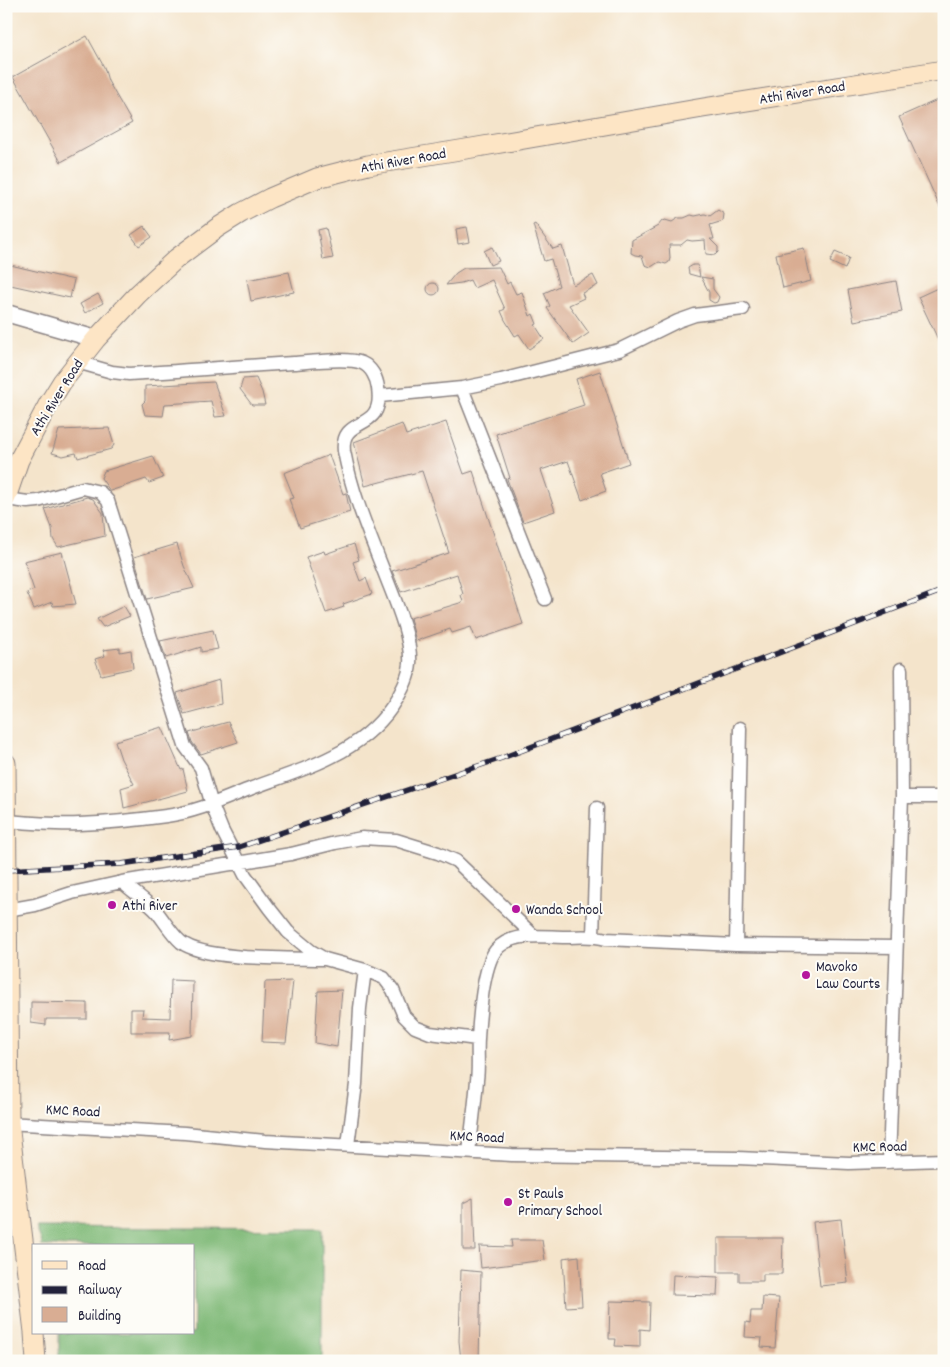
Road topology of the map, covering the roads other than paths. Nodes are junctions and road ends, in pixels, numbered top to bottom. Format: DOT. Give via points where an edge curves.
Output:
graph roads {
  1 [pos="944,70"];
  2 [pos="743,308"];
  3 [pos="6,313"];
  4 [pos="96,339"];
  5 [pos="77,362"];
  6 [pos="462,388"];
  7 [pos="380,396"];
  8 [pos="6,498"];
  9 [pos="545,600"];
  10 [pos="901,669"];
  11 [pos="740,728"];
  12 [pos="6,762"];
  13 [pos="902,797"];
  14 [pos="944,797"];
  15 [pos="212,805"];
  16 [pos="597,808"];
  17 [pos="8,821"];
  18 [pos="239,863"];
  19 [pos="122,882"];
  20 [pos="8,910"];
  21 [pos="534,936"];
  22 [pos="593,936"];
  23 [pos="736,945"];
  24 [pos="896,946"];
  25 [pos="325,959"];
  26 [pos="365,970"];
  27 [pos="478,1039"];
  28 [pos="8,1123"];
  29 [pos="348,1145"];
  30 [pos="469,1152"];
  31 [pos="944,1160"];
  32 [pos="889,1162"];
  33 [pos="32,1317"];
  34 [pos="34,1334"];
  35 [pos="36,1361"];
  1 -- 4 [label="main road, Athi River Road" via="713,106 368,165 323,176 270,198 217,228 160,273"];
  2 -- 6 [label="street" via="695,315 619,350"];
  3 -- 4 [label="street"];
  4 -- 5 [label="main road, Athi River Road"];
  5 -- 7 [label="street" via="130,374 322,361 355,362 363,364 375,376"];
  5 -- 8 [label="main road, Athi River Road" via="31,435"];
  6 -- 7 [label="street"];
  6 -- 9 [label="street"];
  7 -- 15 [label="street" via="377,411 351,429 343,443 366,526 408,644 410,662 404,686 384,718 351,746"];
  8 -- 15 [label="street" via="38,501 83,488 100,492 108,501 185,746 201,768"];
  10 -- 13 [label="street"];
  11 -- 23 [label="street"];
  12 -- 17 [label="main road"];
  13 -- 14 [label="street"];
  13 -- 24 [label="street"];
  15 -- 17 [label="street" via="168,816 106,822"];
  15 -- 18 [label="street"];
  16 -- 22 [label="street"];
  17 -- 20 [label="main road"];
  18 -- 19 [label="street"];
  18 -- 21 [label="street" via="362,838 396,840 456,861"];
  18 -- 25 [label="street" via="288,932"];
  19 -- 20 [label="street"];
  19 -- 25 [label="street" via="156,912 170,931 194,949 258,958"];
  20 -- 28 [label="main road"];
  21 -- 22 [label="street"];
  21 -- 27 [label="street" via="510,941 492,956 485,980"];
  22 -- 23 [label="street"];
  23 -- 24 [label="street"];
  24 -- 32 [label="street"];
  25 -- 26 [label="street"];
  26 -- 27 [label="street" via="384,978 404,1016 415,1027 430,1033"];
  26 -- 29 [label="street"];
  27 -- 30 [label="street" via="478,1080"];
  28 -- 29 [label="street, KMC Road"];
  28 -- 33 [label="main road"];
  29 -- 30 [label="street, KMC Road"];
  30 -- 32 [label="street, KMC Road"];
  31 -- 32 [label="street, KMC Road"];
  34 -- 35 [label="main road"];
}
